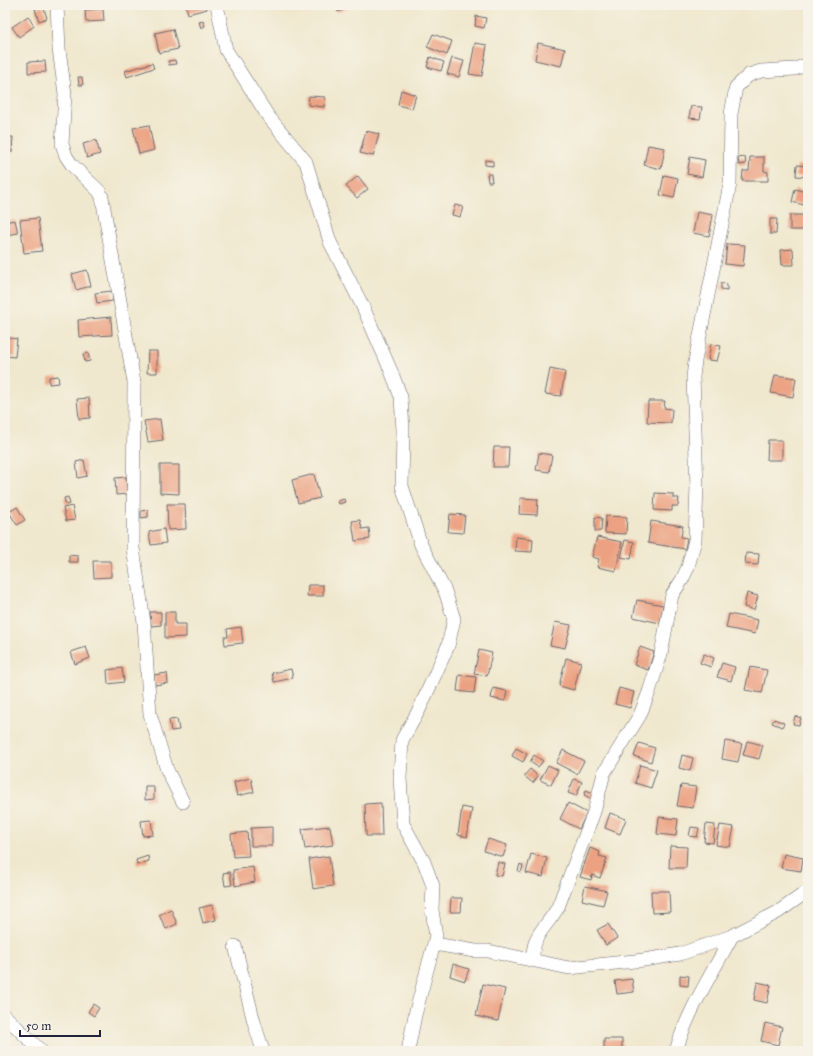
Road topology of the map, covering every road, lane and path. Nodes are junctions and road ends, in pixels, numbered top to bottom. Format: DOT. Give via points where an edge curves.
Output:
graph roads {
  1 [pos="58,5"];
  2 [pos="217,5"];
  3 [pos="808,64"];
  4 [pos="183,802"];
  5 [pos="808,891"];
  6 [pos="732,936"];
  7 [pos="435,944"];
  8 [pos="235,946"];
  9 [pos="533,960"];
  10 [pos="5,1016"];
  11 [pos="41,1051"];
  12 [pos="264,1051"];
  13 [pos="408,1051"];
  14 [pos="676,1051"];
  1 -- 4 [label="street" via="64,94 62,144 72,165 102,197 134,382 133,548 144,622 150,714 167,770"];
  2 -- 7 [label="street" via="226,50 268,116 306,162 330,242 391,371 400,397 403,430 402,486 420,545 445,591 454,619 448,646 419,710 402,740 400,778 403,824 424,862 433,886"];
  3 -- 9 [label="street" via="795,69 761,71 749,75 736,87 729,145 730,184 693,377 697,486 695,540 688,567 672,595 649,692 640,715 604,774 594,812 558,907 538,934 532,947"];
  5 -- 6 [label="street" via="778,912"];
  6 -- 9 [label="street" via="680,954 644,960 569,968"];
  6 -- 14 [label="street" via="699,998"];
  7 -- 9 [label="street"];
  7 -- 13 [label="street" via="415,1015"];
  8 -- 12 [label="street"];
  10 -- 11 [label="street"];
}
